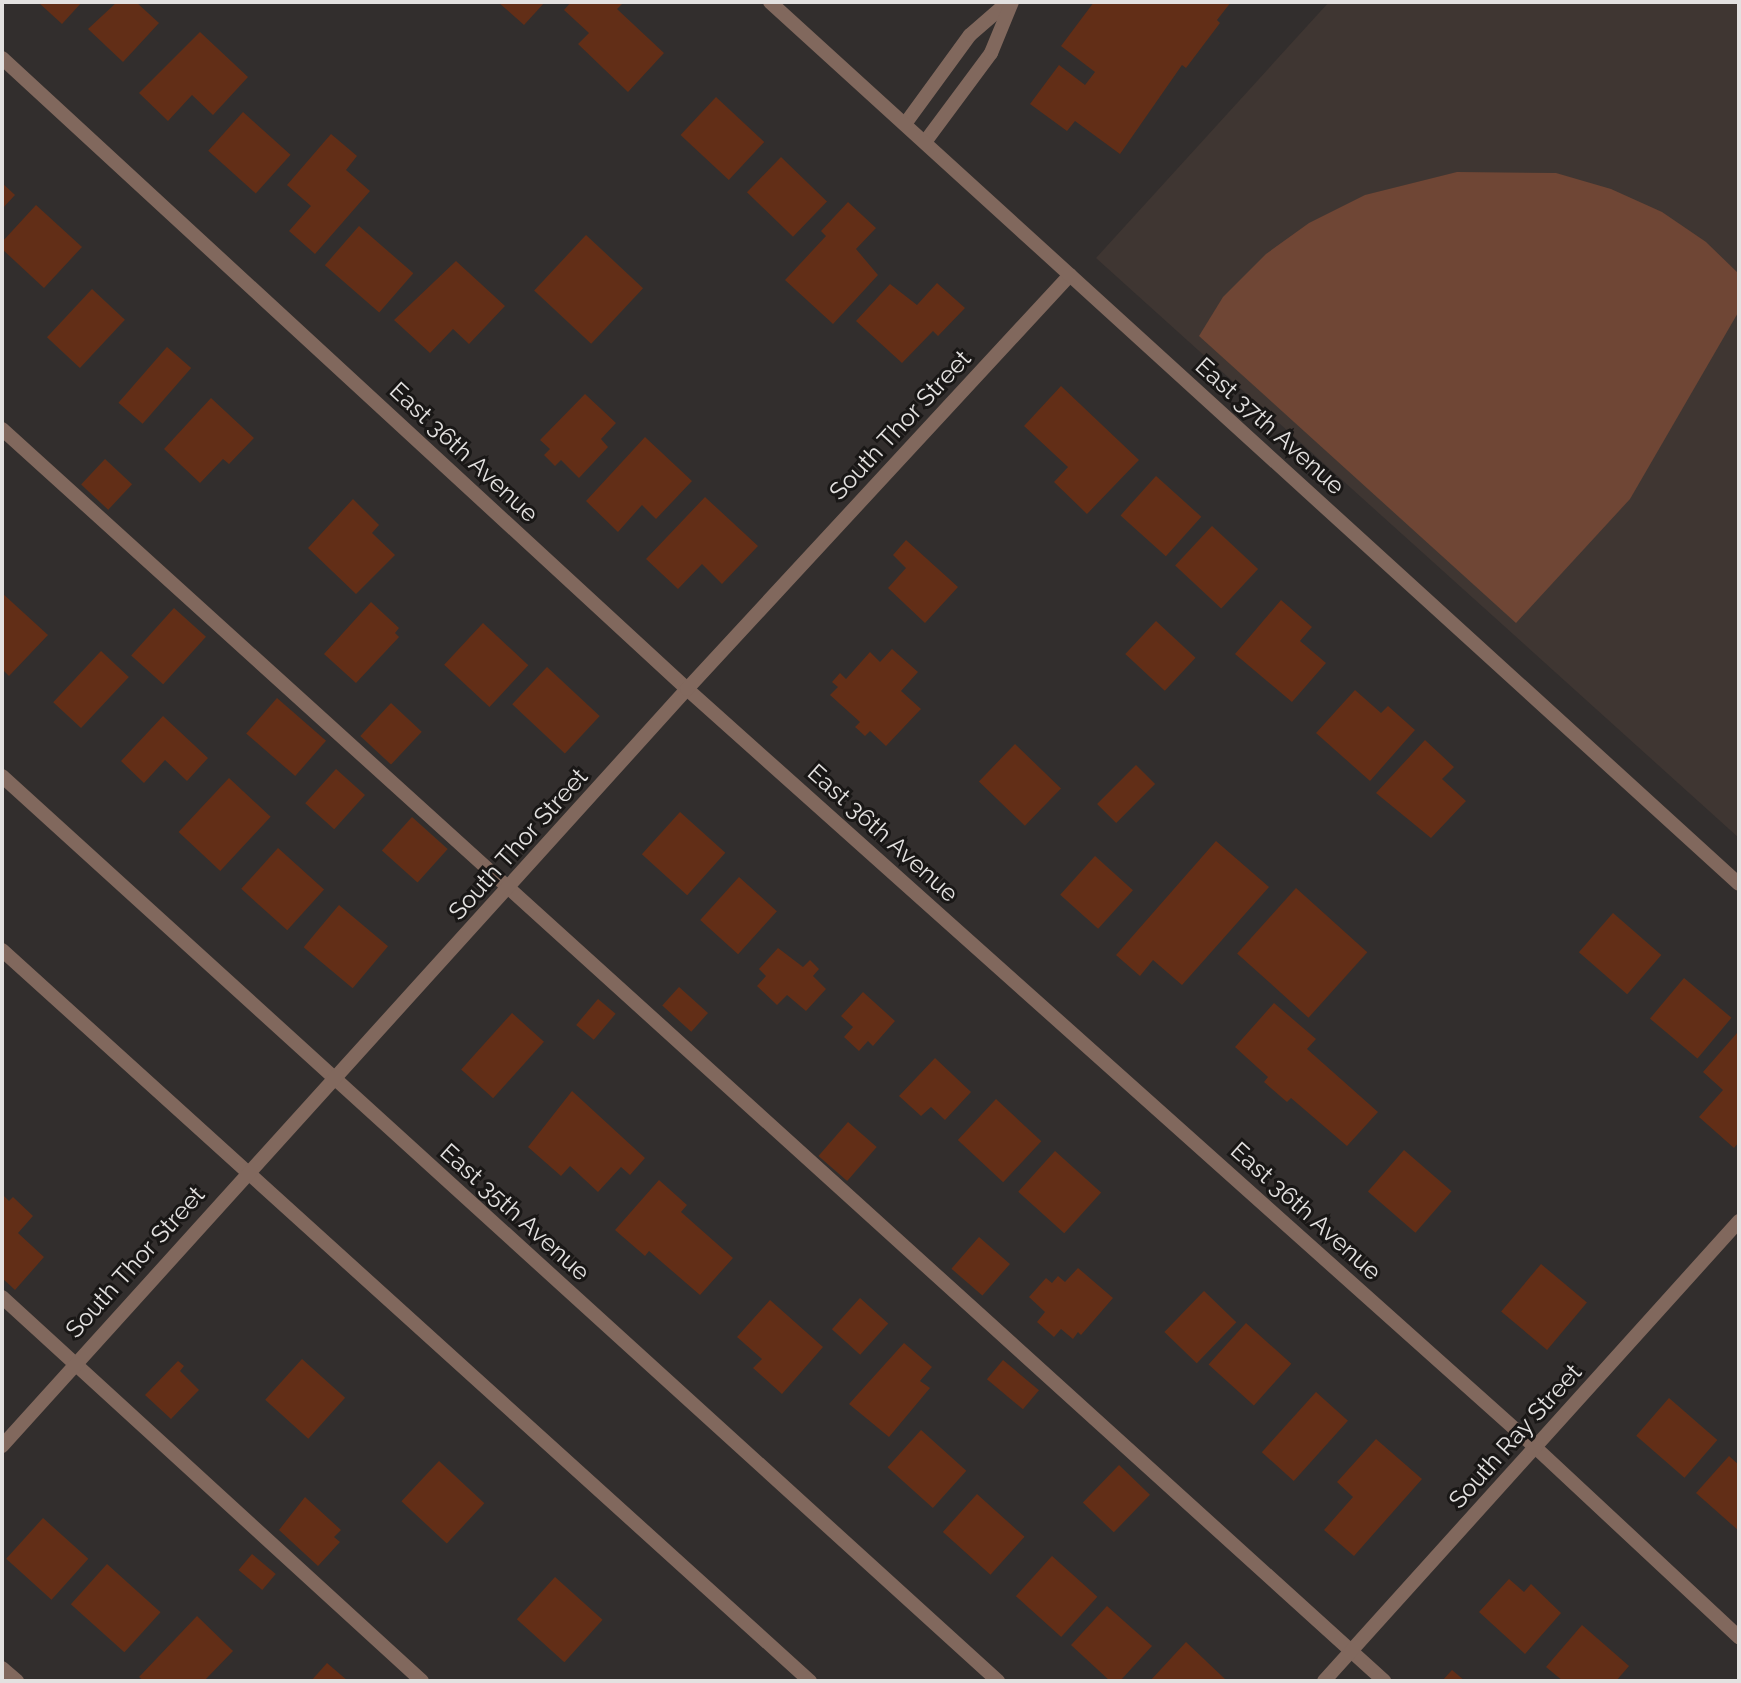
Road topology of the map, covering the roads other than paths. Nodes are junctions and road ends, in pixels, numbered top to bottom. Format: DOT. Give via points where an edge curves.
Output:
graph roads {
  1 [pos="770,2"];
  2 [pos="1010,2"];
  3 [pos="2,58"];
  4 [pos="905,124"];
  5 [pos="925,142"];
  6 [pos="1070,275"];
  7 [pos="2,429"];
  8 [pos="687,689"];
  9 [pos="2,776"];
  10 [pos="1739,884"];
  11 [pos="507,890"];
  12 [pos="2,950"];
  13 [pos="336,1081"];
  14 [pos="246,1173"];
  15 [pos="1739,1221"];
  16 [pos="2,1297"];
  17 [pos="74,1362"];
  18 [pos="2,1446"];
  19 [pos="1535,1447"];
  20 [pos="1739,1637"];
  21 [pos="1351,1651"];
  22 [pos="2,1668"];
  23 [pos="17,1681"];
  24 [pos="422,1681"];
  25 [pos="810,1681"];
  26 [pos="998,1681"];
  27 [pos="1324,1681"];
  28 [pos="1384,1681"];
  1 -- 4 [label="street, East 37th Avenue"];
  2 -- 4 [label="street" via="970,35"];
  2 -- 5 [label="street" via="991,53"];
  3 -- 8 [label="street, East 36th Avenue"];
  4 -- 5 [label="street, East 37th Avenue"];
  5 -- 6 [label="street, East 37th Avenue"];
  6 -- 8 [label="street, South Thor Street"];
  6 -- 10 [label="street, East 37th Avenue"];
  7 -- 11 [label="street"];
  8 -- 11 [label="street, South Thor Street"];
  8 -- 19 [label="street, East 36th Avenue"];
  9 -- 13 [label="street, East 35th Avenue"];
  11 -- 13 [label="street, South Thor Street"];
  11 -- 21 [label="street"];
  12 -- 14 [label="street"];
  13 -- 14 [label="street, South Thor Street"];
  13 -- 26 [label="street, East 35th Avenue"];
  14 -- 17 [label="street, South Thor Street"];
  14 -- 25 [label="street"];
  15 -- 19 [label="street, South Ray Street"];
  16 -- 17 [label="street"];
  17 -- 18 [label="street, South Thor Street"];
  17 -- 24 [label="street"];
  19 -- 20 [label="street, East 36th Avenue"];
  19 -- 21 [label="street, South Ray Street"];
  21 -- 27 [label="street, South Ray Street"];
  21 -- 28 [label="street"];
  22 -- 23 [label="street"];
}
